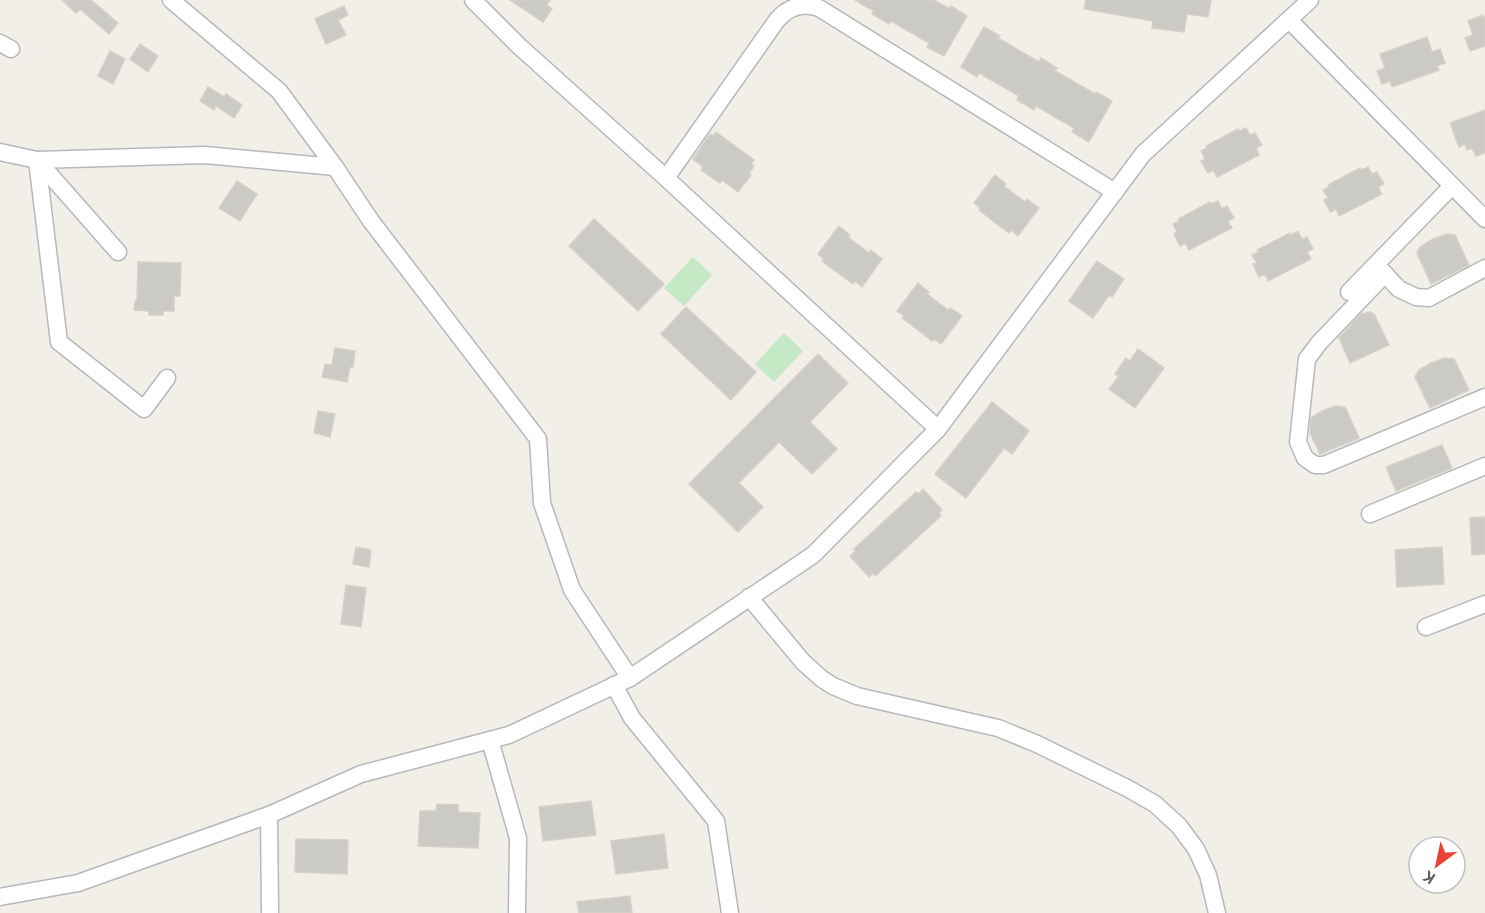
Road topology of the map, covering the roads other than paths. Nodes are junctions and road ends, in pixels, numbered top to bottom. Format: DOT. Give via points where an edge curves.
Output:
graph roads {
  1 [pos="171,0"];
  2 [pos="473,0"];
  3 [pos="1310,0"];
  4 [pos="1289,20"];
  5 [pos="0,152"];
  6 [pos="37,160"];
  7 [pos="335,167"];
  8 [pos="666,178"];
  9 [pos="1452,186"];
  10 [pos="1115,192"];
  11 [pos="1478,202"];
  12 [pos="1485,219"];
  13 [pos="118,252"];
  14 [pos="1485,268"];
  15 [pos="1380,269"];
  16 [pos="1349,292"];
  17 [pos="168,378"];
  18 [pos="1485,397"];
  19 [pos="938,429"];
  20 [pos="1485,466"];
  21 [pos="1370,514"];
  22 [pos="749,597"];
  23 [pos="1485,604"];
  24 [pos="1426,627"];
  25 [pos="622,682"];
  26 [pos="490,740"];
  27 [pos="269,814"];
  28 [pos="0,897"];
  29 [pos="270,913"];
  30 [pos="517,913"];
  31 [pos="730,913"];
  32 [pos="1217,913"];
  1 -- 7 [label="street" via="279,91"];
  2 -- 8 [label="street"];
  3 -- 4 [label="street"];
  4 -- 9 [label="street"];
  4 -- 10 [label="street" via="1143,154"];
  5 -- 6 [label="street"];
  6 -- 7 [label="street" via="205,154"];
  6 -- 13 [label="street"];
  6 -- 17 [label="street" via="59,342 144,409"];
  7 -- 25 [label="street" via="371,221 538,439 543,503 572,590"];
  8 -- 10 [label="street" via="777,20 788,10 808,5 819,8"];
  8 -- 19 [label="street"];
  9 -- 11 [label="street"];
  9 -- 15 [label="street"];
  10 -- 19 [label="street"];
  11 -- 12 [label="street"];
  14 -- 15 [label="street" via="1429,298 1399,289"];
  15 -- 16 [label="street"];
  15 -- 18 [label="street" via="1307,359 1298,442 1305,458 1315,465 1324,465"];
  19 -- 22 [label="street" via="813,555"];
  20 -- 21 [label="street"];
  22 -- 25 [label="street"];
  22 -- 32 [label="street" via="808,667 833,686 857,696 998,728 1155,804 1196,849 1208,875"];
  23 -- 24 [label="street"];
  25 -- 26 [label="street" via="509,735"];
  25 -- 31 [label="street" via="632,718 716,821"];
  26 -- 27 [label="street" via="361,774"];
  26 -- 30 [label="street" via="518,838"];
  27 -- 28 [label="street" via="78,883"];
  27 -- 29 [label="street"];
}
